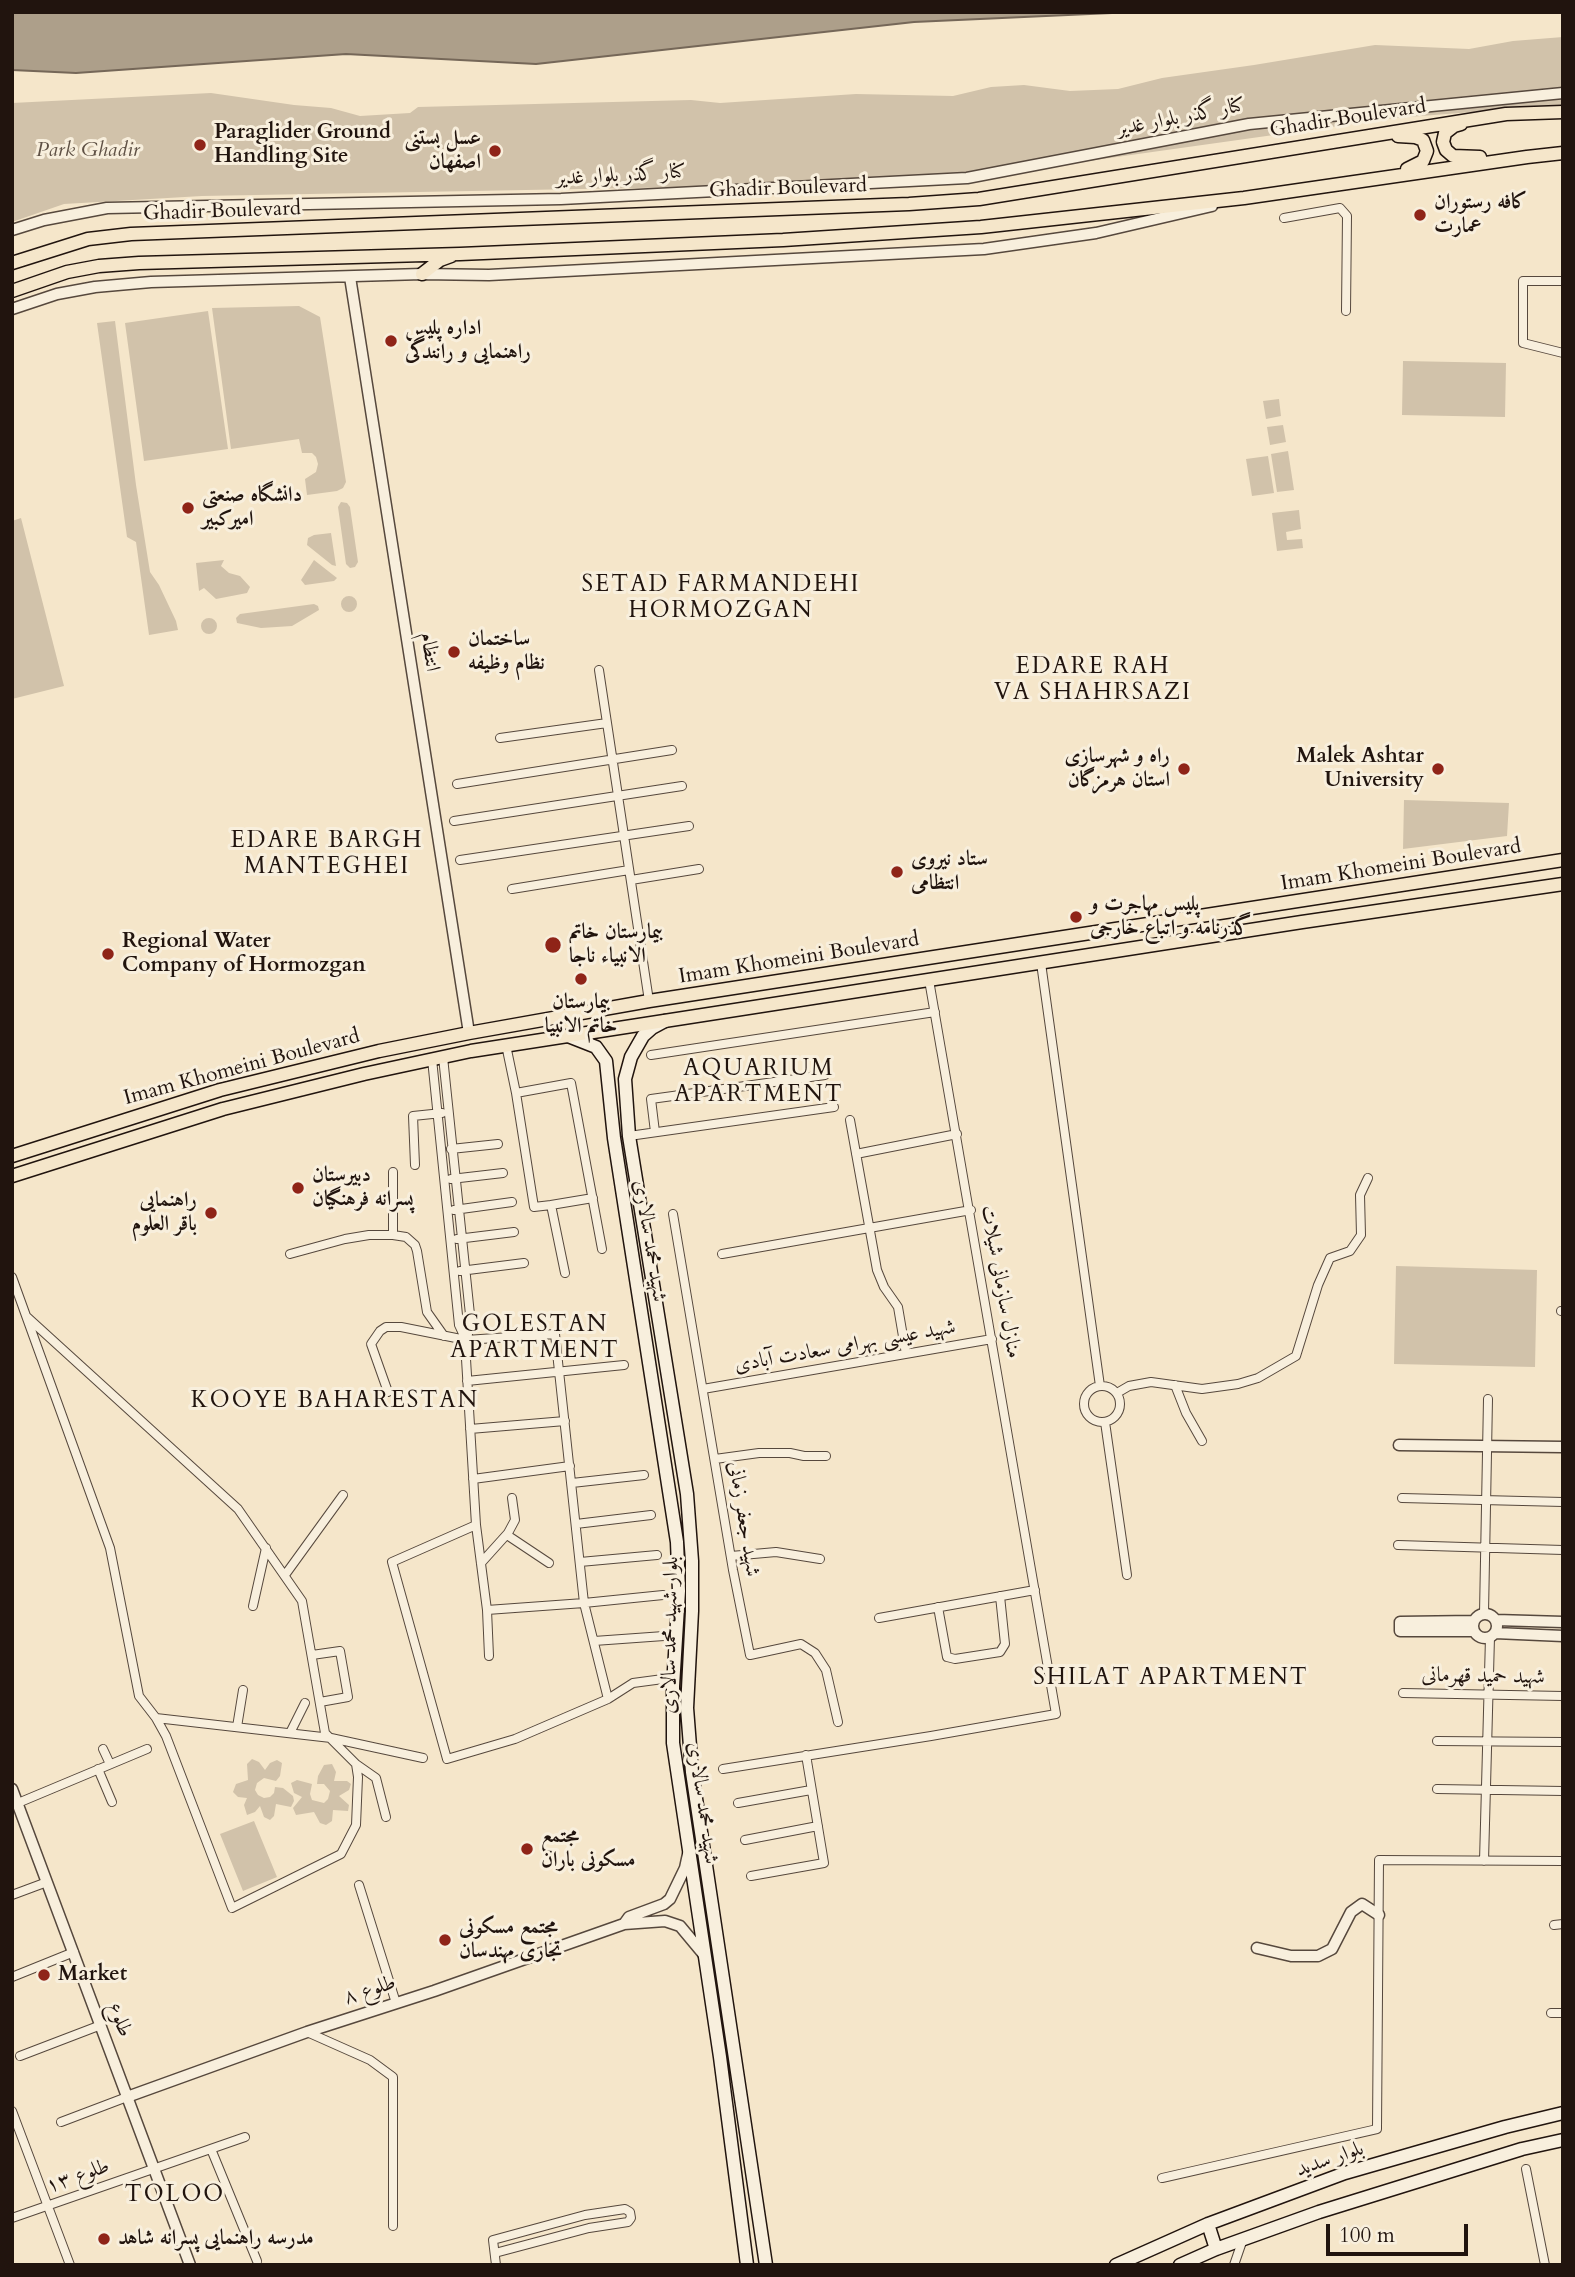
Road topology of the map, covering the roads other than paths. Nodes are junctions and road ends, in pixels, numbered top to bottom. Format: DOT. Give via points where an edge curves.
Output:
graph roads {
  1 [pos="1563,93"];
  2 [pos="1559,110"];
  3 [pos="1506,114"];
  4 [pos="1356,137"];
  5 [pos="1563,153"];
  6 [pos="1515,158"];
  7 [pos="1366,179"];
  8 [pos="1244,198"];
  9 [pos="1284,218"];
  10 [pos="12,230"];
  11 [pos="460,254"];
  12 [pos="12,263"];
  13 [pos="422,274"];
  14 [pos="350,277"];
  15 [pos="1563,281"];
  16 [pos="12,291"];
  17 [pos="12,309"];
  18 [pos="1346,311"];
  19 [pos="1563,353"];
  20 [pos="599,670"];
  21 [pos="607,723"];
  22 [pos="500,738"];
  23 [pos="673,750"];
  24 [pos="612,758"];
  25 [pos="457,784"];
  26 [pos="681,786"];
  27 [pos="618,796"];
  28 [pos="454,821"];
  29 [pos="689,826"];
  30 [pos="624,834"];
  31 [pos="460,860"];
  32 [pos="1563,860"];
  33 [pos="699,869"];
  34 [pos="629,870"];
  35 [pos="631,880"];
  36 [pos="1563,884"];
  37 [pos="512,889"];
  38 [pos="1297,901"];
  39 [pos="1302,922"];
  40 [pos="1041,963"];
  41 [pos="929,980"];
  42 [pos="649,1001"];
  43 [pos="935,1012"];
  44 [pos="666,1021"];
  45 [pos="469,1033"];
  46 [pos="568,1036"];
  47 [pos="506,1045"];
  48 [pos="651,1055"];
  49 [pos="438,1058"];
  50 [pos="825,1074"];
  51 [pos="516,1093"];
  52 [pos="834,1107"];
  53 [pos="448,1112"];
  54 [pos="437,1114"];
  55 [pos="850,1120"];
  56 [pos="655,1132"];
  57 [pos="957,1134"];
  58 [pos="629,1136"];
  59 [pos="614,1138"];
  60 [pos="498,1144"];
  61 [pos="452,1149"];
  62 [pos="856,1154"];
  63 [pos="12,1156"];
  64 [pos="415,1165"];
  65 [pos="393,1172"];
  66 [pos="503,1174"];
  67 [pos="12,1176"];
  68 [pos="1368,1178"];
  69 [pos="455,1179"];
  70 [pos="444,1180"];
  71 [pos="593,1198"];
  72 [pos="512,1202"];
  73 [pos="551,1205"];
  74 [pos="458,1210"];
  75 [pos="971,1210"];
  76 [pos="448,1211"];
  77 [pos="673,1214"];
  78 [pos="869,1228"];
  79 [pos="514,1232"];
  80 [pos="393,1235"];
  81 [pos="461,1238"];
  82 [pos="450,1239"];
  83 [pos="602,1249"];
  84 [pos="290,1254"];
  85 [pos="722,1254"];
  86 [pos="524,1262"];
  87 [pos="465,1270"];
  88 [pos="454,1272"];
  89 [pos="565,1273"];
  90 [pos="12,1277"];
  91 [pos="27,1317"];
  92 [pos="444,1336"];
  93 [pos="992,1339"];
  94 [pos="466,1340"];
  95 [pos="906,1354"];
  96 [pos="624,1365"];
  97 [pos="560,1373"];
  98 [pos="467,1381"];
  99 [pos="1175,1385"];
  100 [pos="1100,1386"];
  101 [pos="703,1389"];
  102 [pos="388,1392"];
  103 [pos="1117,1393"];
  104 [pos="1488,1399"];
  105 [pos="565,1421"];
  106 [pos="1105,1422"];
  107 [pos="470,1429"];
  108 [pos="1202,1441"];
  109 [pos="1399,1445"];
  110 [pos="1487,1446"];
  111 [pos="1563,1447"];
  112 [pos="826,1456"];
  113 [pos="715,1459"];
  114 [pos="570,1466"];
  115 [pos="644,1475"];
  116 [pos="473,1479"];
  117 [pos="572,1483"];
  118 [pos="343,1494"];
  119 [pos="512,1498"];
  120 [pos="1402,1498"];
  121 [pos="1486,1500"];
  122 [pos="1563,1502"];
  123 [pos="651,1515"];
  124 [pos="576,1524"];
  125 [pos="476,1525"];
  126 [pos="507,1535"];
  127 [pos="1398,1545"];
  128 [pos="1485,1547"];
  129 [pos="266,1548"];
  130 [pos="1563,1550"];
  131 [pos="657,1555"];
  132 [pos="731,1556"];
  133 [pos="820,1559"];
  134 [pos="580,1562"];
  135 [pos="481,1563"];
  136 [pos="549,1563"];
  137 [pos="1127,1574"];
  138 [pos="285,1575"];
  139 [pos="1035,1590"];
  140 [pos="663,1595"];
  141 [pos="1000,1596"];
  142 [pos="584,1603"];
  143 [pos="253,1606"];
  144 [pos="938,1607"];
  145 [pos="486,1610"];
  146 [pos="1484,1614"];
  147 [pos="879,1618"];
  148 [pos="1496,1620"];
  149 [pos="1561,1622"];
  150 [pos="1473,1626"];
  151 [pos="1492,1635"];
  152 [pos="664,1636"];
  153 [pos="1561,1636"];
  154 [pos="594,1641"];
  155 [pos="312,1655"];
  156 [pos="489,1656"];
  157 [pos="663,1679"];
  158 [pos="243,1690"];
  159 [pos="1403,1693"];
  160 [pos="1488,1694"];
  161 [pos="1563,1696"];
  162 [pos="608,1699"];
  163 [pos="320,1702"];
  164 [pos="305,1703"];
  165 [pos="156,1718"];
  166 [pos="838,1722"];
  167 [pos="237,1727"];
  168 [pos="290,1733"];
  169 [pos="331,1738"];
  170 [pos="1437,1741"];
  171 [pos="1487,1742"];
  172 [pos="1563,1742"];
  173 [pos="103,1749"];
  174 [pos="147,1749"];
  175 [pos="806,1755"];
  176 [pos="423,1758"];
  177 [pos="110,1764"];
  178 [pos="356,1764"];
  179 [pos="98,1769"];
  180 [pos="723,1769"];
  181 [pos="1437,1788"];
  182 [pos="12,1789"];
  183 [pos="1486,1789"];
  184 [pos="811,1790"];
  185 [pos="1563,1791"];
  186 [pos="112,1802"];
  187 [pos="738,1803"];
  188 [pos="17,1809"];
  189 [pos="386,1817"];
  190 [pos="818,1826"];
  191 [pos="745,1840"];
  192 [pos="688,1853"];
  193 [pos="1484,1861"];
  194 [pos="1563,1861"];
  195 [pos="751,1876"];
  196 [pos="47,1882"];
  197 [pos="359,1885"];
  198 [pos="12,1895"];
  199 [pos="1378,1914"];
  200 [pos="624,1924"];
  201 [pos="1257,1948"];
  202 [pos="74,1952"];
  203 [pos="705,1956"];
  204 [pos="12,1977"];
  205 [pos="396,2003"];
  206 [pos="1551,2013"];
  207 [pos="1563,2013"];
  208 [pos="101,2025"];
  209 [pos="307,2032"];
  210 [pos="20,2056"];
  211 [pos="127,2097"];
  212 [pos="1563,2113"];
  213 [pos="13,2117"];
  214 [pos="61,2122"];
  215 [pos="245,2137"];
  216 [pos="1563,2140"];
  217 [pos="211,2149"];
  218 [pos="155,2169"];
  219 [pos="1525,2169"];
  220 [pos="1162,2178"];
  221 [pos="49,2206"];
  222 [pos="585,2215"];
  223 [pos="12,2218"];
  224 [pos="1208,2224"];
  225 [pos="393,2226"];
  226 [pos="539,2227"];
  227 [pos="589,2228"];
  228 [pos="1243,2239"];
  229 [pos="543,2240"];
  230 [pos="1216,2249"];
  231 [pos="495,2253"];
  232 [pos="257,2261"];
  233 [pos="70,2265"];
  234 [pos="190,2265"];
  235 [pos="496,2265"];
  236 [pos="747,2265"];
  237 [pos="765,2265"];
  238 [pos="1116,2265"];
  239 [pos="1180,2265"];
  240 [pos="1234,2265"];
  241 [pos="1545,2265"];
  1 -- 10 [label="street, کنار گذر بلوار غدیر" via="1249,124 967,178 561,199 107,208"];
  2 -- 3 [label="main road, Ghadir Boulevard"];
  3 -- 4 [label="main road, Ghadir Boulevard"];
  3 -- 6 [label="main road" via="1454,126 1443,142 1452,156"];
  4 -- 7 [label="main road" via="1415,137 1423,140 1427,151 1423,161 1411,168"];
  4 -- 12 [label="main road, Ghadir Boulevard" via="966,200 131,234 88,240"];
  5 -- 6 [label="main road"];
  6 -- 7 [label="main road"];
  7 -- 8 [label="main road"];
  8 -- 11 [label="main road" via="981,227"];
  8 -- 13 [label="street" via="1096,233 984,249 502,274"];
  9 -- 18 [label="street" via="1340,208 1347,216"];
  11 -- 13 [label="main road" via="440,260"];
  11 -- 16 [label="main road" via="99,266"];
  13 -- 14 [label="street"];
  14 -- 17 [label="street" via="95,287"];
  14 -- 45 [label="street, انتظام"];
  15 -- 19 [label="street" via="1523,281 1523,343"];
  20 -- 21 [label="street"];
  21 -- 22 [label="street"];
  21 -- 24 [label="street"];
  23 -- 24 [label="street"];
  24 -- 25 [label="street"];
  24 -- 27 [label="street"];
  26 -- 27 [label="street"];
  27 -- 28 [label="street"];
  27 -- 30 [label="street"];
  29 -- 30 [label="street"];
  30 -- 31 [label="street"];
  30 -- 34 [label="street"];
  32 -- 38 [label="main road, Imam Khomeini Boulevard"];
  33 -- 35 [label="street"];
  34 -- 35 [label="street"];
  34 -- 37 [label="street"];
  35 -- 42 [label="street"];
  36 -- 39 [label="main road, Imam Khomeini Boulevard"];
  38 -- 39 [label="main road"];
  38 -- 42 [label="main road, Imam Khomeini Boulevard"];
  39 -- 40 [label="main road, Imam Khomeini Boulevard"];
  40 -- 41 [label="main road, Imam Khomeini Boulevard"];
  40 -- 100 [label="street"];
  41 -- 43 [label="street, منازل سازمانی شیلات"];
  41 -- 44 [label="main road, Imam Khomeini Boulevard"];
  42 -- 45 [label="main road, Imam Khomeini Boulevard"];
  43 -- 48 [label="street"];
  43 -- 57 [label="street, منازل سازمانی شیلات"];
  44 -- 46 [label="main road, Imam Khomeini Boulevard"];
  44 -- 58 [label="main road, بلوار شهید محمد سالاری" via="643,1036 631,1058 625,1079"];
  45 -- 63 [label="main road, Imam Khomeini Boulevard" via="220,1090"];
  46 -- 47 [label="main road, Imam Khomeini Boulevard"];
  46 -- 59 [label="main road, شهید محمد سالاری" via="596,1047 606,1061"];
  47 -- 49 [label="main road, Imam Khomeini Boulevard"];
  47 -- 51 [label="street"];
  49 -- 53 [label="street"];
  49 -- 54 [label="street"];
  49 -- 67 [label="main road, Imam Khomeini Boulevard" via="223,1109"];
  50 -- 56 [label="street" via="651,1099"];
  51 -- 71 [label="street" via="571,1083"];
  51 -- 73 [label="street" via="534,1207"];
  52 -- 56 [label="street"];
  53 -- 54 [label="street"];
  53 -- 61 [label="street"];
  54 -- 64 [label="street" via="413,1116"];
  54 -- 70 [label="street"];
  55 -- 62 [label="street"];
  56 -- 58 [label="street"];
  57 -- 62 [label="street"];
  57 -- 75 [label="street, منازل سازمانی شیلات"];
  58 -- 59 [label="main road"];
  58 -- 237 [label="main road, بلوار شهید محمد سالاری" via="687,1494 692,1611 687,1708 692,1772"];
  59 -- 192 [label="main road, شهید محمد سالاری" via="677,1542 673,1744"];
  60 -- 61 [label="street"];
  61 -- 69 [label="street"];
  62 -- 78 [label="street"];
  65 -- 80 [label="street"];
  66 -- 69 [label="street"];
  68 -- 99 [label="street" via="1360,1195 1361,1235 1350,1251 1330,1258 1296,1356 1238,1384"];
  69 -- 70 [label="street"];
  69 -- 74 [label="street"];
  70 -- 76 [label="street"];
  71 -- 73 [label="street"];
  71 -- 83 [label="street"];
  72 -- 74 [label="street"];
  73 -- 89 [label="street"];
  74 -- 76 [label="street"];
  74 -- 81 [label="street"];
  75 -- 78 [label="street"];
  75 -- 93 [label="street, منازل سازمانی شیلات"];
  76 -- 82 [label="street"];
  77 -- 101 [label="street, شهید جعفر زمانی"];
  78 -- 85 [label="street"];
  78 -- 95 [label="street" via="880,1279 899,1312"];
  79 -- 81 [label="street"];
  80 -- 84 [label="street" via="369,1235"];
  80 -- 92 [label="street" via="406,1237 415,1245 427,1312"];
  81 -- 82 [label="street"];
  81 -- 87 [label="street"];
  82 -- 88 [label="street"];
  86 -- 87 [label="street"];
  87 -- 88 [label="street"];
  87 -- 94 [label="street" via="471,1324"];
  88 -- 94 [label="street" via="459,1325"];
  90 -- 91 [label="street"];
  91 -- 129 [label="street" via="239,1509"];
  91 -- 165 [label="street" via="110,1548 139,1696"];
  92 -- 94 [label="street"];
  92 -- 102 [label="street" via="401,1326 380,1331 371,1345"];
  93 -- 95 [label="street, شهید عیسی بهرامی سعادت آبادی"];
  93 -- 139 [label="street, منازل سازمانی شیلات"];
  94 -- 97 [label="street" via="555,1334"];
  94 -- 98 [label="street"];
  95 -- 101 [label="street, شهید عیسی بهرامی سعادت آبادی"];
  96 -- 97 [label="street"];
  97 -- 98 [label="street"];
  97 -- 105 [label="street"];
  98 -- 107 [label="street"];
  99 -- 103 [label="street" via="1151,1382"];
  99 -- 108 [label="street"];
  100 -- 103 [label="street"];
  100 -- 106 [label="street" via="1090,1390 1083,1406 1093,1420"];
  101 -- 113 [label="street, شهید جعفر زمانی"];
  103 -- 106 [label="street" via="1119,1411"];
  104 -- 110 [label="street"];
  105 -- 107 [label="street"];
  105 -- 114 [label="street"];
  106 -- 137 [label="street"];
  107 -- 116 [label="street"];
  109 -- 110 [label="street"];
  110 -- 111 [label="street"];
  110 -- 121 [label="street"];
  112 -- 113 [label="street" via="790,1452"];
  113 -- 132 [label="street, شهید جعفر زمانی"];
  114 -- 116 [label="street"];
  114 -- 117 [label="street"];
  115 -- 117 [label="street"];
  116 -- 125 [label="street"];
  117 -- 124 [label="street"];
  118 -- 138 [label="street"];
  119 -- 126 [label="street" via="515,1520"];
  120 -- 121 [label="street"];
  121 -- 122 [label="street"];
  121 -- 128 [label="street"];
  123 -- 124 [label="street"];
  124 -- 134 [label="street"];
  125 -- 135 [label="street"];
  125 -- 162 [label="street" via="392,1562 447,1759 515,1739"];
  126 -- 135 [label="street"];
  126 -- 136 [label="street"];
  127 -- 128 [label="street"];
  128 -- 130 [label="street"];
  128 -- 146 [label="street"];
  129 -- 138 [label="street"];
  129 -- 143 [label="street"];
  131 -- 134 [label="street"];
  132 -- 133 [label="street" via="776,1552"];
  132 -- 166 [label="street, شهید جعفر زمانی" via="750,1655 801,1644 815,1653 826,1670"];
  134 -- 142 [label="street"];
  135 -- 145 [label="street"];
  138 -- 155 [label="street" via="302,1601"];
  139 -- 141 [label="street"];
  139 -- 175 [label="street, منازل سازمانی شیلات" via="1056,1714"];
  140 -- 142 [label="street"];
  141 -- 144 [label="street"];
  141 -- 144 [label="street" via="1005,1644 1000,1652 947,1657"];
  142 -- 145 [label="street"];
  142 -- 154 [label="street"];
  144 -- 147 [label="street"];
  145 -- 156 [label="street"];
  146 -- 148 [label="street"];
  146 -- 150 [label="street"];
  148 -- 149 [label="street"];
  148 -- 151 [label="street" via="1498,1627"];
  149 -- 153 [label="street"];
  150 -- 150 [label="street" via="1400,1622 1400,1631"];
  150 -- 151 [label="street" via="1478,1636"];
  151 -- 153 [label="street"];
  151 -- 160 [label="street"];
  152 -- 154 [label="street"];
  154 -- 162 [label="street"];
  155 -- 163 [label="street"];
  155 -- 163 [label="street" via="340,1651 348,1697"];
  157 -- 162 [label="street" via="633,1683"];
  158 -- 167 [label="street"];
  159 -- 160 [label="street, شهید حمید قهرمانی"];
  160 -- 161 [label="street, شهید حمید قهرمانی"];
  160 -- 171 [label="street"];
  163 -- 169 [label="street" via="325,1732"];
  164 -- 168 [label="street"];
  165 -- 167 [label="street"];
  165 -- 178 [label="street" via="232,1909 341,1854 356,1825"];
  167 -- 168 [label="street"];
  168 -- 169 [label="street"];
  169 -- 176 [label="street"];
  169 -- 178 [label="street"];
  170 -- 171 [label="street"];
  171 -- 172 [label="street"];
  171 -- 183 [label="street"];
  173 -- 177 [label="street"];
  174 -- 177 [label="street"];
  175 -- 180 [label="street"];
  175 -- 184 [label="street"];
  177 -- 179 [label="street"];
  178 -- 189 [label="street" via="376,1778"];
  179 -- 186 [label="street"];
  179 -- 188 [label="street"];
  181 -- 183 [label="street"];
  182 -- 188 [label="street, طلوع"];
  183 -- 185 [label="street"];
  183 -- 193 [label="street"];
  184 -- 187 [label="street"];
  184 -- 190 [label="street"];
  188 -- 196 [label="street, طلوع"];
  190 -- 191 [label="street"];
  190 -- 195 [label="street" via="824,1863"];
  192 -- 200 [label="street, طلوع ۸" via="670,1899 629,1917"];
  192 -- 203 [label="main road, شهید محمد سالاری"];
  193 -- 194 [label="street"];
  193 -- 199 [label="street" via="1379,1860"];
  196 -- 198 [label="street"];
  196 -- 202 [label="street, طلوع"];
  197 -- 205 [label="street"];
  199 -- 201 [label="street" via="1362,1904 1352,1912 1332,1949 1318,1956"];
  199 -- 220 [label="street" via="1377,2129"];
  200 -- 203 [label="street, طلوع ۸" via="665,1921 680,1926"];
  200 -- 205 [label="street, طلوع ۸"];
  202 -- 204 [label="street"];
  202 -- 208 [label="street, طلوع"];
  203 -- 236 [label="main road, شهید محمد سالاری"];
  205 -- 209 [label="street, طلوع ۸"];
  206 -- 207 [label="street"];
  208 -- 210 [label="street"];
  208 -- 211 [label="street, طلوع"];
  209 -- 211 [label="street, طلوع ۸"];
  209 -- 225 [label="street" via="370,2060 393,2077"];
  211 -- 214 [label="street"];
  211 -- 218 [label="street, طلوع"];
  212 -- 224 [label="main road, بلوار سدید" via="1345,2173"];
  213 -- 221 [label="street"];
  215 -- 217 [label="street, طلوع ۱۳"];
  216 -- 228 [label="main road" via="1522,2149"];
  217 -- 218 [label="street, طلوع ۱۳"];
  217 -- 232 [label="street"];
  218 -- 221 [label="street, طلوع ۱۳"];
  218 -- 234 [label="street, طلوع"];
  219 -- 241 [label="street"];
  221 -- 223 [label="street, طلوع ۱۳"];
  221 -- 233 [label="street"];
  222 -- 226 [label="street"];
  222 -- 227 [label="street"];
  222 -- 227 [label="street" via="625,2208 630,2212 628,2222"];
  224 -- 230 [label="main road"];
  224 -- 238 [label="main road, بلوار سدید"];
  226 -- 229 [label="street"];
  226 -- 231 [label="street" via="493,2240"];
  227 -- 229 [label="street"];
  228 -- 230 [label="main road"];
  228 -- 240 [label="street"];
  229 -- 231 [label="street"];
  230 -- 239 [label="main road"];
  231 -- 235 [label="street"];
}
